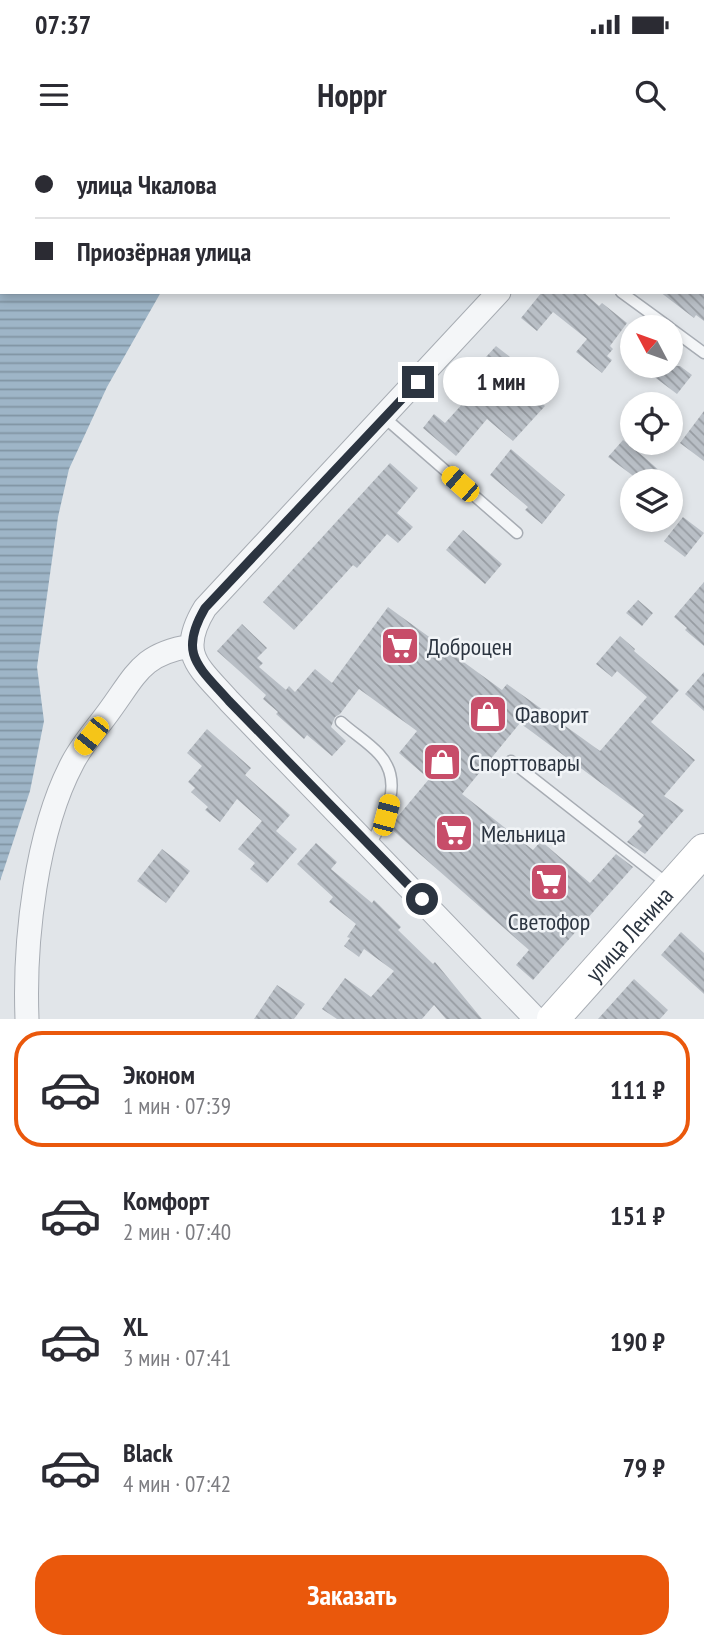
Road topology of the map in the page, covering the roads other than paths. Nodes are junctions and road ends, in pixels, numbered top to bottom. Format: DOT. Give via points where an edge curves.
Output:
graph roads {
  1 [pos="497,294"];
  2 [pos="624,294"];
  3 [pos="652,315"];
  4 [pos="683,338"];
  5 [pos="704,353"];
  6 [pos="385,418"];
  7 [pos="517,533"];
  8 [pos="191,646"];
  9 [pos="341,722"];
  10 [pos="511,761"];
  11 [pos="370,845"];
  12 [pos="704,850"];
  13 [pos="671,886"];
  14 [pos="27,1019"];
  15 [pos="536,1019"];
  16 [pos="553,1019"];
  1 -- 6 [label="street"];
  2 -- 3 [label="lane"];
  4 -- 5 [label="lane"];
  6 -- 7 [label="lane"];
  6 -- 8 [label="street" via="205,608"];
  8 -- 11 [label="street" via="204,673 229,701"];
  8 -- 14 [label="street" via="162,653 143,666 72,762 53,811 36,886"];
  9 -- 11 [label="lane" via="378,753 390,777 391,799"];
  10 -- 13 [label="lane"];
  11 -- 15 [label="street"];
  12 -- 13 [label="main road, улица Ленина"];
  13 -- 16 [label="main road, улица Ленина"];
}
